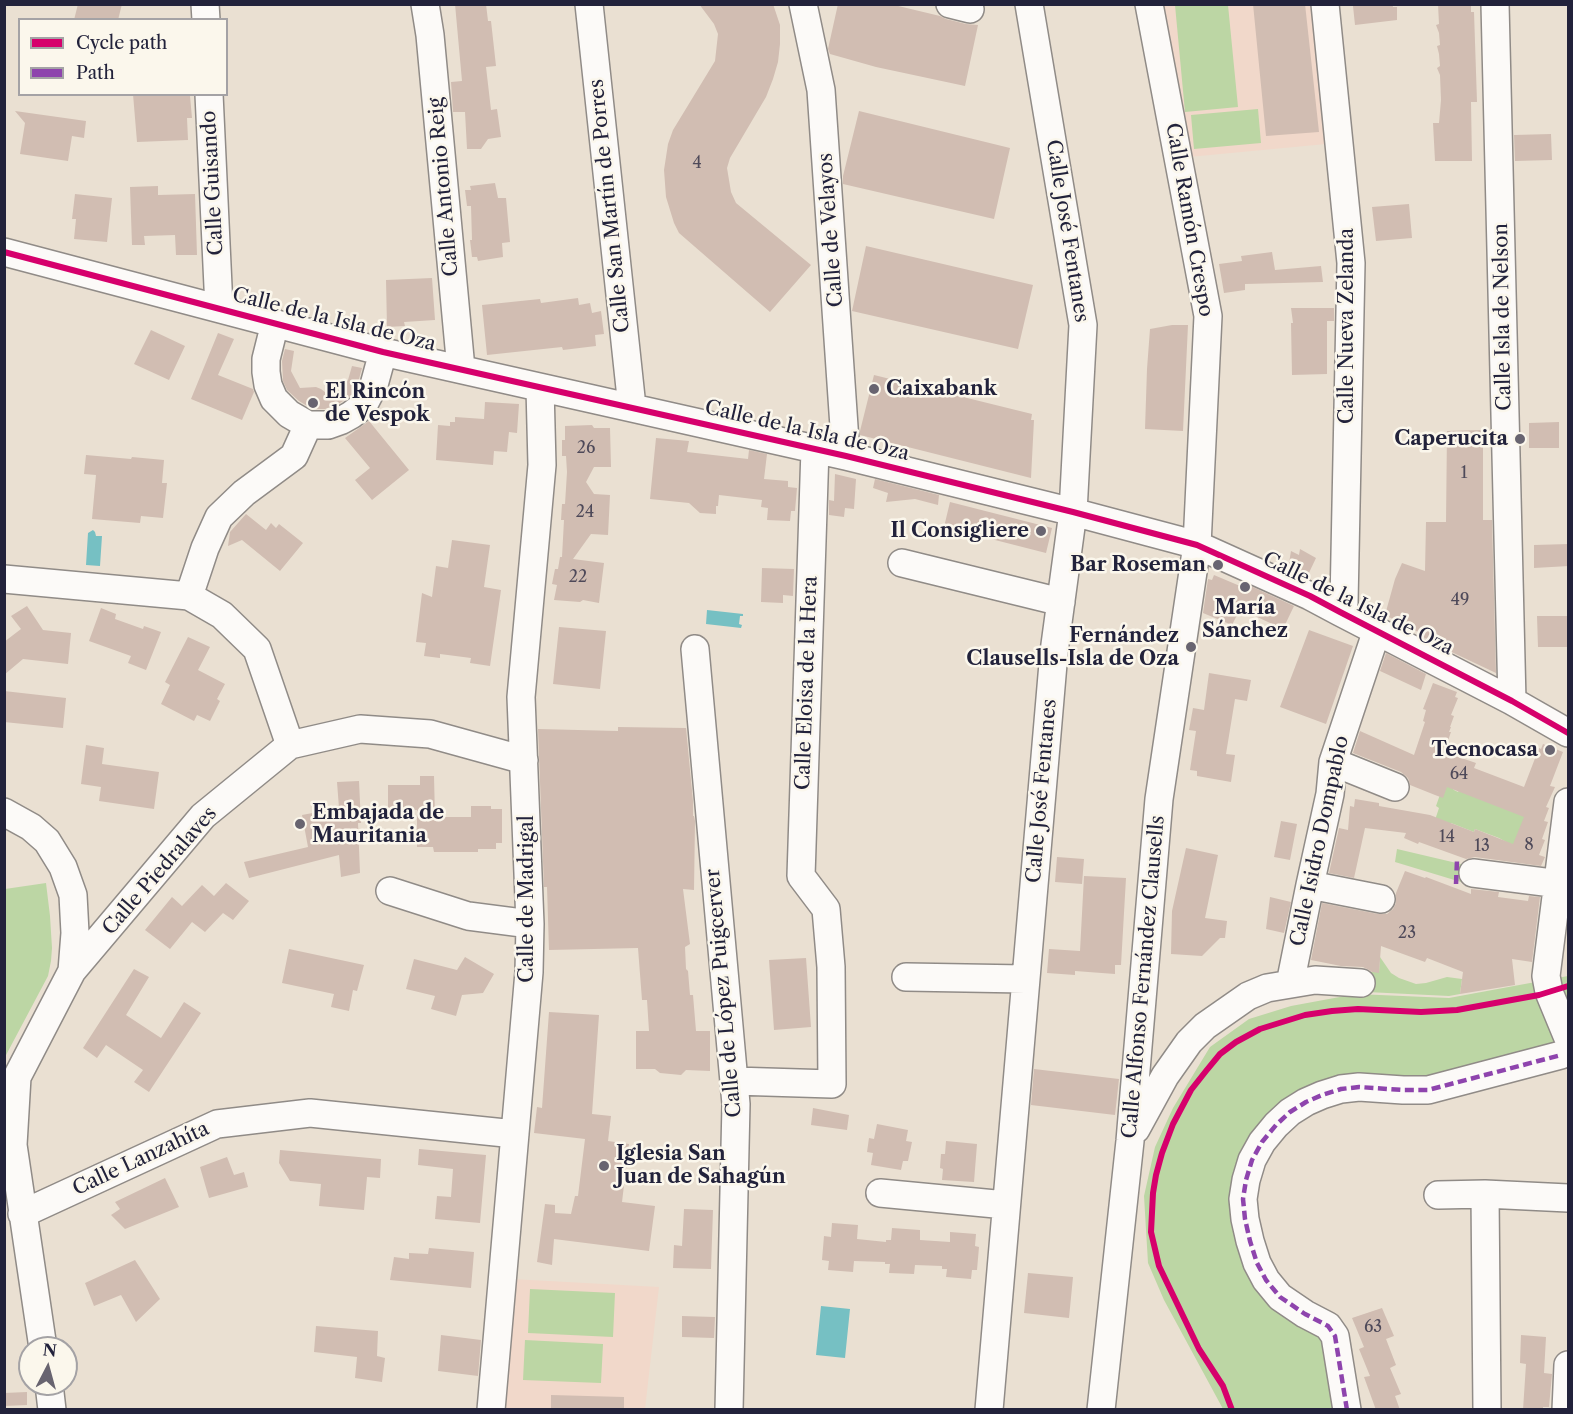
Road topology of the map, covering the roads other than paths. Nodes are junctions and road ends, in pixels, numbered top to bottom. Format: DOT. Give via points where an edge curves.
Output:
graph roads {
  1 [pos="425,4"];
  2 [pos="589,4"];
  3 [pos="803,4"];
  4 [pos="1029,4"];
  5 [pos="1149,4"];
  6 [pos="1325,4"];
  7 [pos="1495,4"];
  8 [pos="209,96"];
  9 [pos="4,252"];
  10 [pos="219,308"];
  11 [pos="275,323"];
  12 [pos="383,352"];
  13 [pos="461,369"];
  14 [pos="540,388"];
  15 [pos="632,407"];
  16 [pos="308,425"];
  17 [pos="815,449"];
  18 [pos="846,456"];
  19 [pos="1073,512"];
  20 [pos="1197,545"];
  21 [pos="902,563"];
  22 [pos="4,579"];
  23 [pos="189,596"];
  24 [pos="1061,602"];
  25 [pos="1340,612"];
  26 [pos="1377,630"];
  27 [pos="694,649"];
  28 [pos="1512,700"];
  29 [pos="1569,733"];
  30 [pos="290,745"];
  31 [pos="524,760"];
  32 [pos="1333,762"];
  33 [pos="1395,787"];
  34 [pos="1569,802"];
  35 [pos="4,812"];
  36 [pos="1473,873"];
  37 [pos="1563,884"];
  38 [pos="1310,885"];
  39 [pos="390,891"];
  40 [pos="1381,900"];
  41 [pos="530,924"];
  42 [pos="72,971"];
  43 [pos="906,977"];
  44 [pos="1025,979"];
  45 [pos="1361,982"];
  46 [pos="1290,984"];
  47 [pos="1565,1046"];
  48 [pos="11,1080"];
  49 [pos="734,1081"];
  50 [pos="515,1134"];
  51 [pos="1130,1141"];
  52 [pos="880,1193"];
  53 [pos="1485,1194"];
  54 [pos="1438,1195"];
  55 [pos="1569,1198"];
  56 [pos="1006,1205"];
  57 [pos="22,1214"];
  58 [pos="41,1336"];
  59 [pos="1569,1365"];
  60 [pos="491,1410"];
  61 [pos="729,1410"];
  62 [pos="989,1410"];
  63 [pos="1101,1410"];
  64 [pos="1347,1410"];
  65 [pos="1487,1410"];
  66 [pos="1566,1410"];
  1 -- 13 [label="street, Calle Antonio Reig"];
  2 -- 15 [label="street, Calle San Martín de Porres"];
  3 -- 18 [label="street, Calle de Velayos" via="821,90"];
  4 -- 19 [label="street, Calle José Fentanes" via="1083,325"];
  5 -- 20 [label="street, Calle Ramón Crespo" via="1208,316"];
  6 -- 25 [label="street, Calle Nueva Zelanda" via="1351,263 1344,603"];
  7 -- 28 [label="street, Calle Isla de Nelson"];
  8 -- 10 [label="street, Calle Guisando"];
  9 -- 10 [label="street, Calle de la Isla de Oza"];
  10 -- 11 [label="street, Calle de la Isla de Oza"];
  11 -- 12 [label="street, Calle de la Isla de Oza"];
  11 -- 16 [label="street" via="266,359 268,385 274,399"];
  12 -- 13 [label="street, Calle de la Isla de Oza"];
  12 -- 16 [label="street" via="363,406 351,416 328,425"];
  13 -- 14 [label="street, Calle de la Isla de Oza"];
  14 -- 15 [label="street, Calle de la Isla de Oza"];
  14 -- 31 [label="street, Calle de Madrigal" via="542,465 521,697"];
  15 -- 17 [label="street, Calle de la Isla de Oza"];
  16 -- 23 [label="street" via="294,456 219,517"];
  17 -- 18 [label="street, Calle de la Isla de Oza"];
  17 -- 49 [label="street, Calle Eloisa de la Hera" via="801,876 826,909 831,967 832,1084"];
  18 -- 19 [label="street, Calle de la Isla de Oza"];
  19 -- 20 [label="street, Calle de la Isla de Oza"];
  19 -- 24 [label="street, Calle José Fentanes"];
  20 -- 25 [label="street, Calle de la Isla de Oza"];
  20 -- 51 [label="street, Calle Alfonso Fernández Clausells" via="1159,799"];
  21 -- 24 [label="street"];
  22 -- 23 [label="street"];
  23 -- 30 [label="street" via="222,615 257,649"];
  24 -- 44 [label="street, Calle José Fentanes"];
  25 -- 26 [label="street, Calle de la Isla de Oza"];
  26 -- 28 [label="street, Calle de la Isla de Oza"];
  26 -- 32 [label="street, Calle Isidro Dompablo"];
  27 -- 49 [label="street, Calle de López Puigcerver"];
  28 -- 29 [label="street, Calle de la Isla de Oza"];
  30 -- 31 [label="street, Calle Piedralaves" via="360,729 430,734"];
  30 -- 42 [label="street, Calle Piedralaves" via="203,816"];
  31 -- 41 [label="street, Calle de Madrigal"];
  32 -- 33 [label="street"];
  32 -- 38 [label="street, Calle Isidro Dompablo"];
  34 -- 37 [label="street"];
  35 -- 42 [label="street" via="47,841 63,867 72,895"];
  36 -- 37 [label="street"];
  37 -- 47 [label="street" via="1546,976"];
  38 -- 40 [label="street"];
  38 -- 46 [label="street, Calle Isidro Dompablo"];
  39 -- 41 [label="street" via="468,916"];
  41 -- 50 [label="street, Calle de Madrigal"];
  42 -- 48 [label="street"];
  43 -- 44 [label="street"];
  44 -- 56 [label="street, Calle José Fentanes"];
  45 -- 46 [label="street" via="1315,980"];
  46 -- 51 [label="street" via="1248,996 1205,1026 1165,1076"];
  47 -- 64 [label="street" via="1428,1090 1359,1087 1322,1095 1290,1112 1262,1142 1246,1180 1245,1219 1250,1241 1266,1280 1280,1297 1328,1326 1335,1336"];
  48 -- 57 [label="street" via="13,1145"];
  49 -- 61 [label="street, Calle de López Puigcerver"];
  50 -- 57 [label="street, Calle Lanzahíta" via="310,1113 216,1124"];
  50 -- 60 [label="street, Calle de Madrigal"];
  51 -- 63 [label="street, Calle Alfonso Fernández Clausells"];
  52 -- 56 [label="street"];
  53 -- 54 [label="street"];
  53 -- 55 [label="street"];
  53 -- 65 [label="street"];
  56 -- 62 [label="street, Calle José Fentanes"];
  57 -- 58 [label="street"];
  59 -- 66 [label="street"];
}
